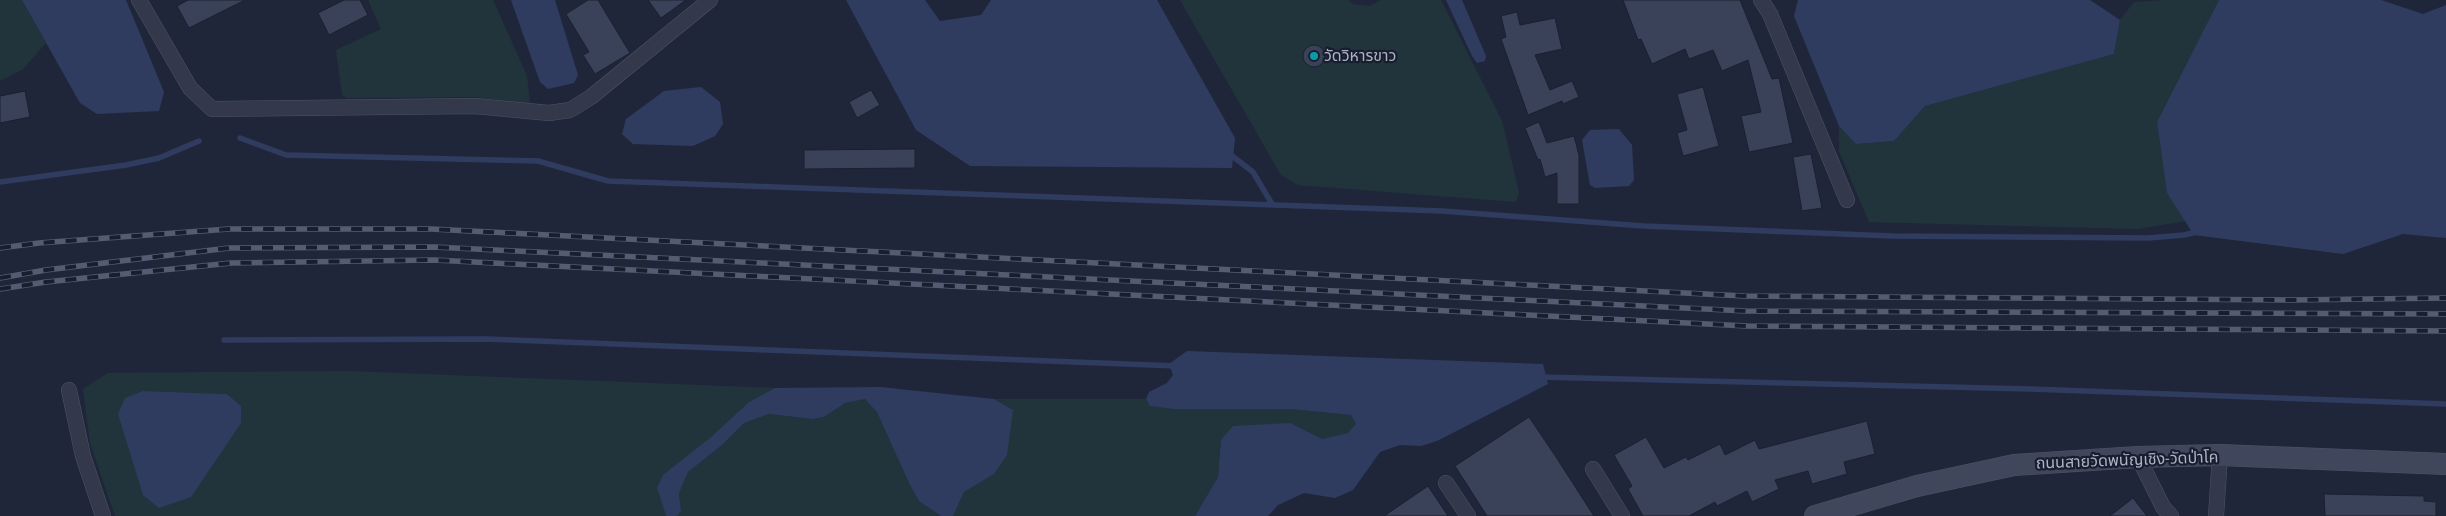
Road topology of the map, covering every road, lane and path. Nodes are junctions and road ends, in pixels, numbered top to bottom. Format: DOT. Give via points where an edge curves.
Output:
graph roads {
  1 [pos="139,0"];
  2 [pos="1761,0"];
  3 [pos="708,1"];
  4 [pos="1772,7"];
  5 [pos="1847,200"];
  6 [pos="69,390"];
  7 [pos="2220,456"];
  8 [pos="2138,457"];
  9 [pos="2446,464"];
  10 [pos="1593,468"];
  11 [pos="1446,483"];
  12 [pos="103,516"];
  13 [pos="1468,516"];
  14 [pos="1622,516"];
  15 [pos="1815,516"];
  16 [pos="2171,516"];
  17 [pos="2216,516"];
  1 -- 3 [label="street" via="190,88 212,109 475,106 549,113 570,110 591,97"];
  2 -- 4 [label="street"];
  4 -- 5 [label="street"];
  6 -- 12 [label="street" via="83,456"];
  7 -- 8 [label="main road, ถนนสายวัดพนัญเชิง-วัดป่าโค"];
  7 -- 9 [label="main road, ถนนสายวัดพนัญเชิง-วัดป่าโค"];
  7 -- 17 [label="street"];
  8 -- 15 [label="main road, ถนนสายวัดพนัญเชิง-วัดป่าโค" via="2014,465 1917,486"];
  8 -- 16 [label="street" via="2163,507"];
  10 -- 14 [label="street"];
  11 -- 13 [label="street"];
}
